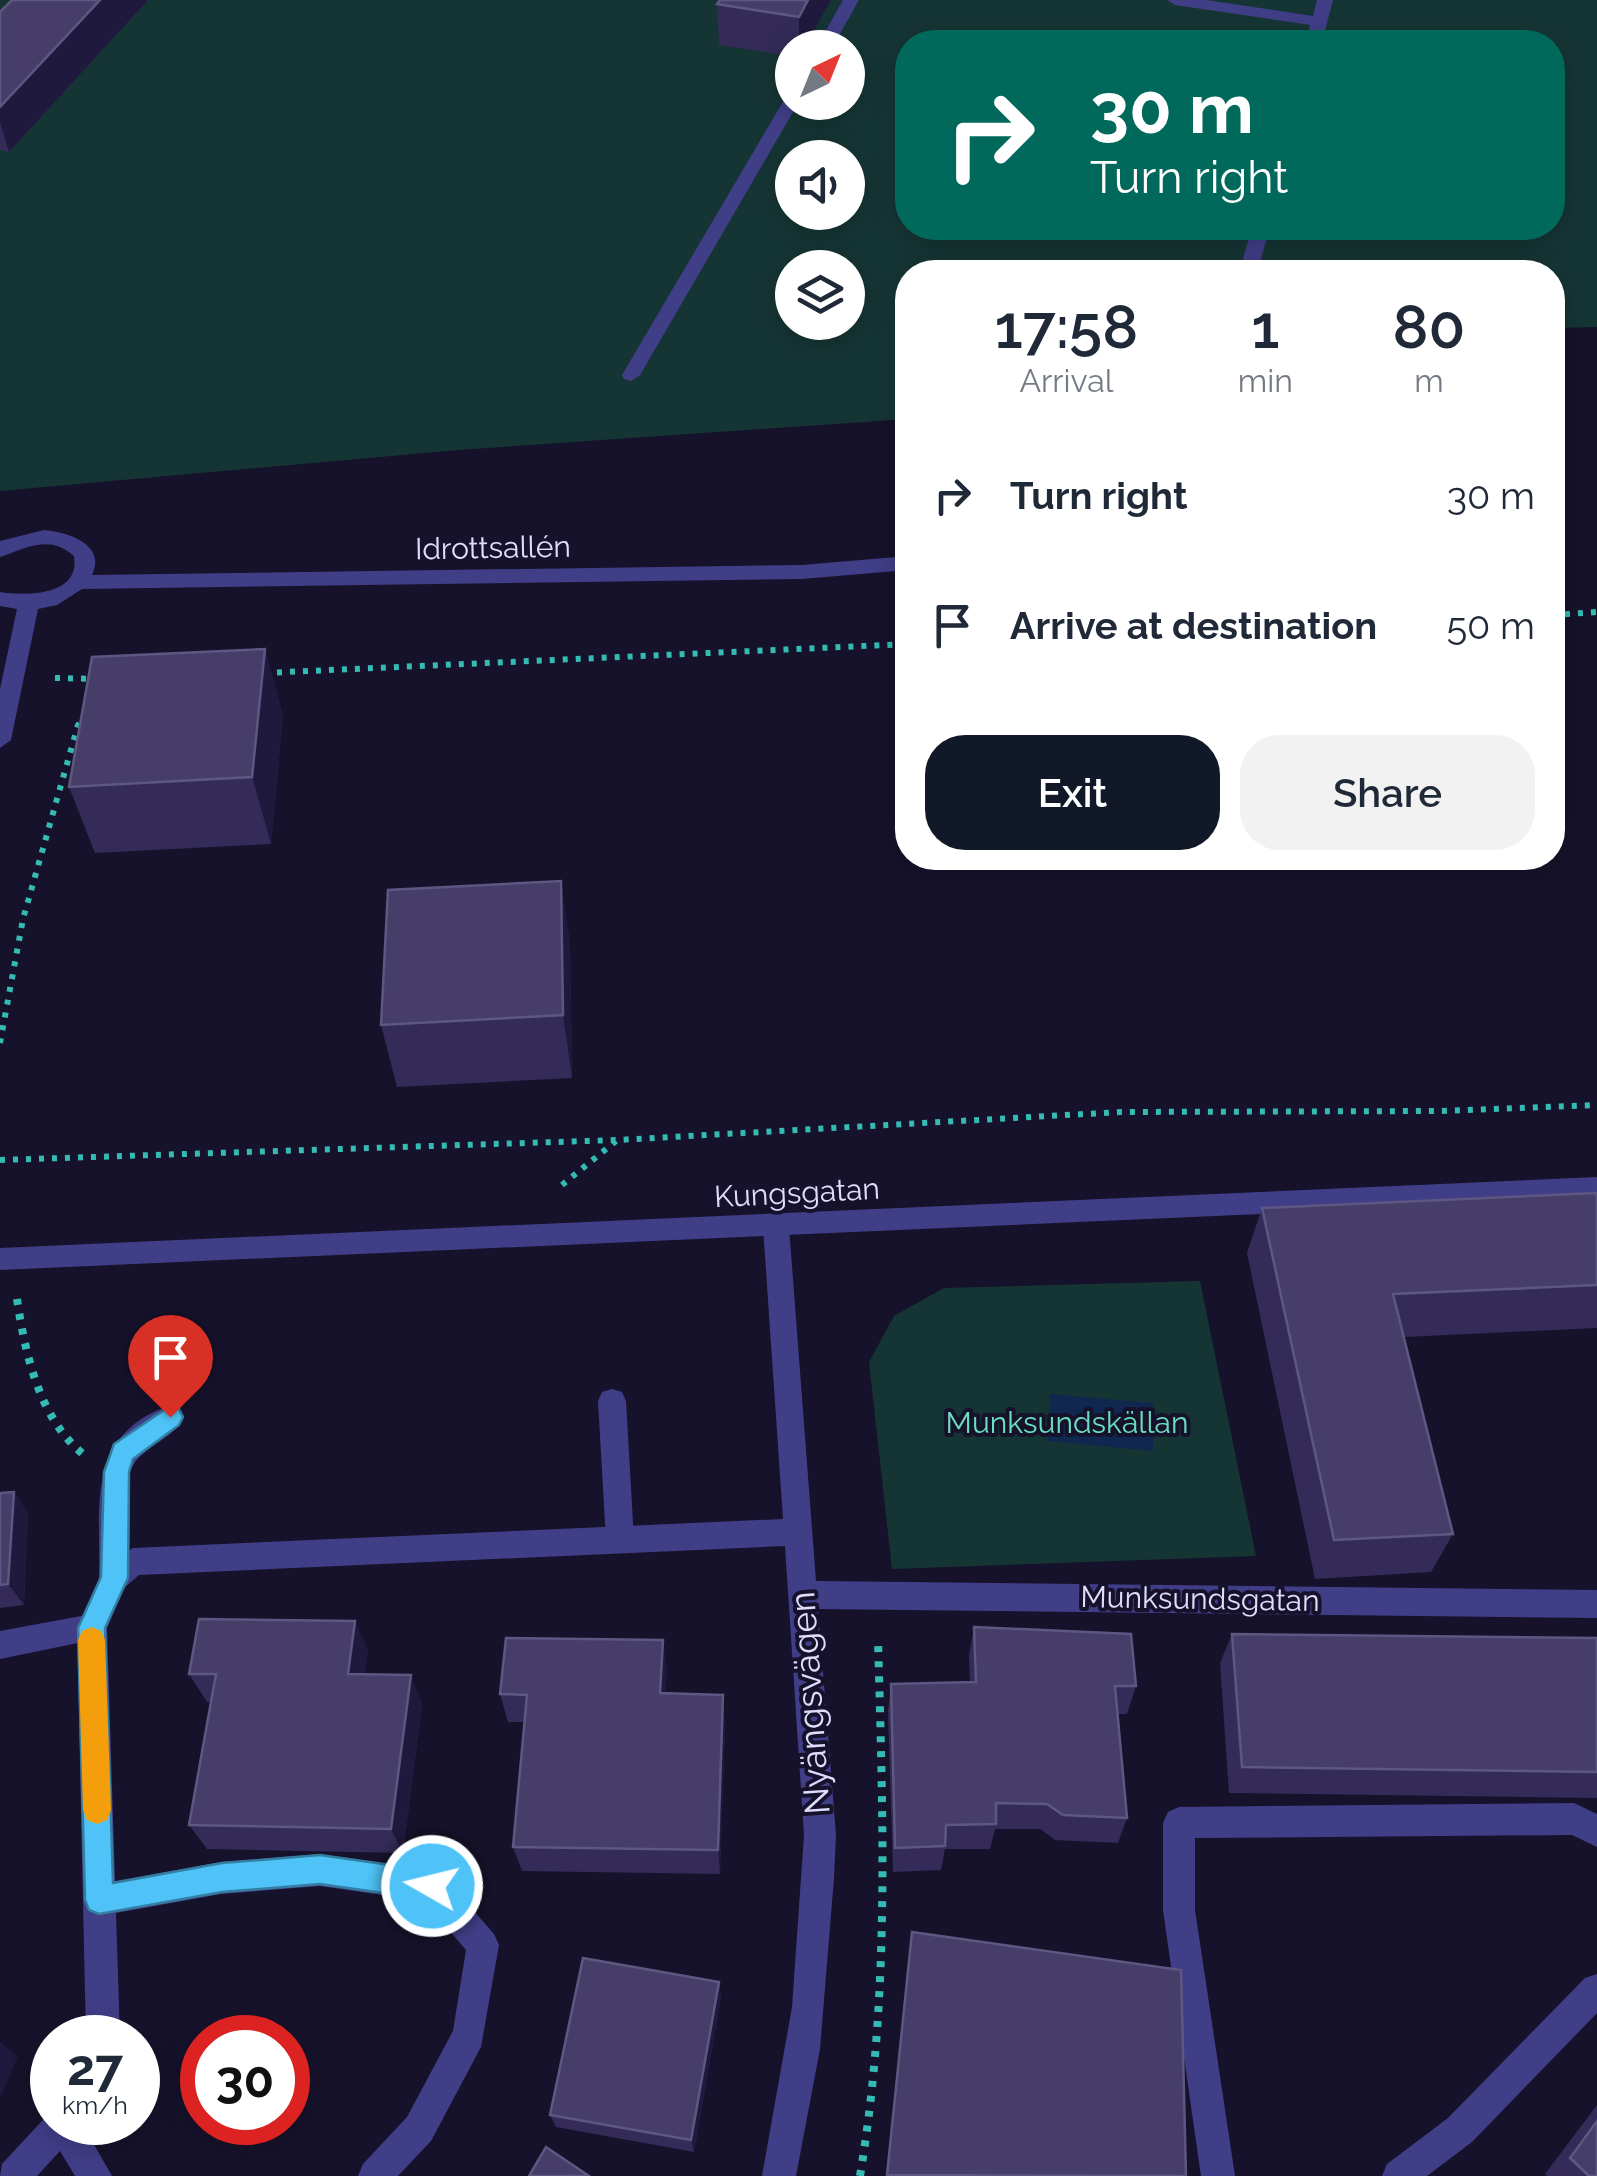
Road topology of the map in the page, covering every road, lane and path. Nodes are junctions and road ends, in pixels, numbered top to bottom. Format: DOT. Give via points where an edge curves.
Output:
graph roads {
  1 [pos="852,0"];
  2 [pos="1175,0"];
  3 [pos="1325,0"];
  4 [pos="1320,22"];
  5 [pos="834,30"];
  6 [pos="1318,30"];
  7 [pos="780,120"];
  8 [pos="631,375"];
  9 [pos="0,550"];
  10 [pos="895,563"];
  11 [pos="78,582"];
  12 [pos="0,600"];
  13 [pos="29,604"];
  14 [pos="1597,612"];
  15 [pos="1565,613"];
  16 [pos="895,645"];
  17 [pos="252,673"];
  18 [pos="14,677"];
  19 [pos="112,679"];
  20 [pos="90,710"];
  21 [pos="0,740"];
  22 [pos="0,1043"];
  23 [pos="1597,1105"];
  24 [pos="617,1140"];
  25 [pos="0,1160"];
  26 [pos="562,1186"];
  27 [pos="1597,1188"];
  28 [pos="776,1227"];
  29 [pos="6,1258"];
  30 [pos="612,1402"];
  31 [pos="170,1417"];
  32 [pos="116,1472"];
  33 [pos="797,1532"];
  34 [pos="620,1540"];
  35 [pos="114,1578"];
  36 [pos="803,1595"];
  37 [pos="877,1596"];
  38 [pos="1597,1604"];
  39 [pos="92,1628"];
  40 [pos="0,1645"];
  41 [pos="1597,1831"];
  42 [pos="99,1900"];
  43 [pos="1597,1990"];
  44 [pos="102,2015"];
  45 [pos="43,2145"];
  46 [pos="76,2145"];
  47 [pos="14,2176"];
  48 [pos="95,2176"];
  49 [pos="375,2176"];
  50 [pos="779,2176"];
  51 [pos="860,2176"];
  52 [pos="1218,2176"];
  53 [pos="1399,2176"];
  1 -- 5 [label="street"];
  2 -- 4 [label="street"];
  3 -- 4 [label="street"];
  4 -- 6 [label="street"];
  7 -- 8 [label="street"];
  9 -- 11 [label="street" via="27,538 64,540 84,554"];
  10 -- 11 [label="street, Idrottsallén" via="802,572"];
  11 -- 13 [label="street, Idrottsallén"];
  12 -- 13 [label="street"];
  13 -- 18 [label="street"];
  14 -- 15 [label="path"];
  16 -- 17 [label="path"];
  18 -- 19 [label="path"];
  18 -- 21 [label="street"];
  20 -- 22 [label="path" via="78,726 22,919"];
  23 -- 24 [label="path" via="1121,1112"];
  24 -- 25 [label="path"];
  24 -- 26 [label="path"];
  27 -- 28 [label="street, Kungsgatan"];
  28 -- 29 [label="street, Kungsgatan"];
  28 -- 33 [label="street, Nyängsvägen"];
  29 -- 32 [label="path" via="27,1357 45,1400 74,1449"];
  30 -- 34 [label="street"];
  31 -- 32 [label="street" via="123,1452"];
  32 -- 35 [label="street"];
  33 -- 34 [label="street"];
  33 -- 36 [label="street, Nyängsvägen"];
  34 -- 35 [label="street" via="133,1562"];
  35 -- 39 [label="street"];
  36 -- 37 [label="street, Munksundsgatan"];
  36 -- 50 [label="street, Nyängsvägen" via="820,1835 818,1924 805,2043"];
  37 -- 38 [label="street, Munksundsgatan"];
  37 -- 51 [label="path" via="886,1950"];
  39 -- 40 [label="street"];
  39 -- 42 [label="street"];
  41 -- 52 [label="street" via="1574,1819 1179,1823 1179,1910"];
  42 -- 44 [label="street"];
  42 -- 49 [label="street" via="222,1878 320,1870 432,1886 483,1946 470,2035 419,2129"];
  43 -- 53 [label="street" via="1460,2130"];
  45 -- 47 [label="street"];
  46 -- 48 [label="street"];
}
